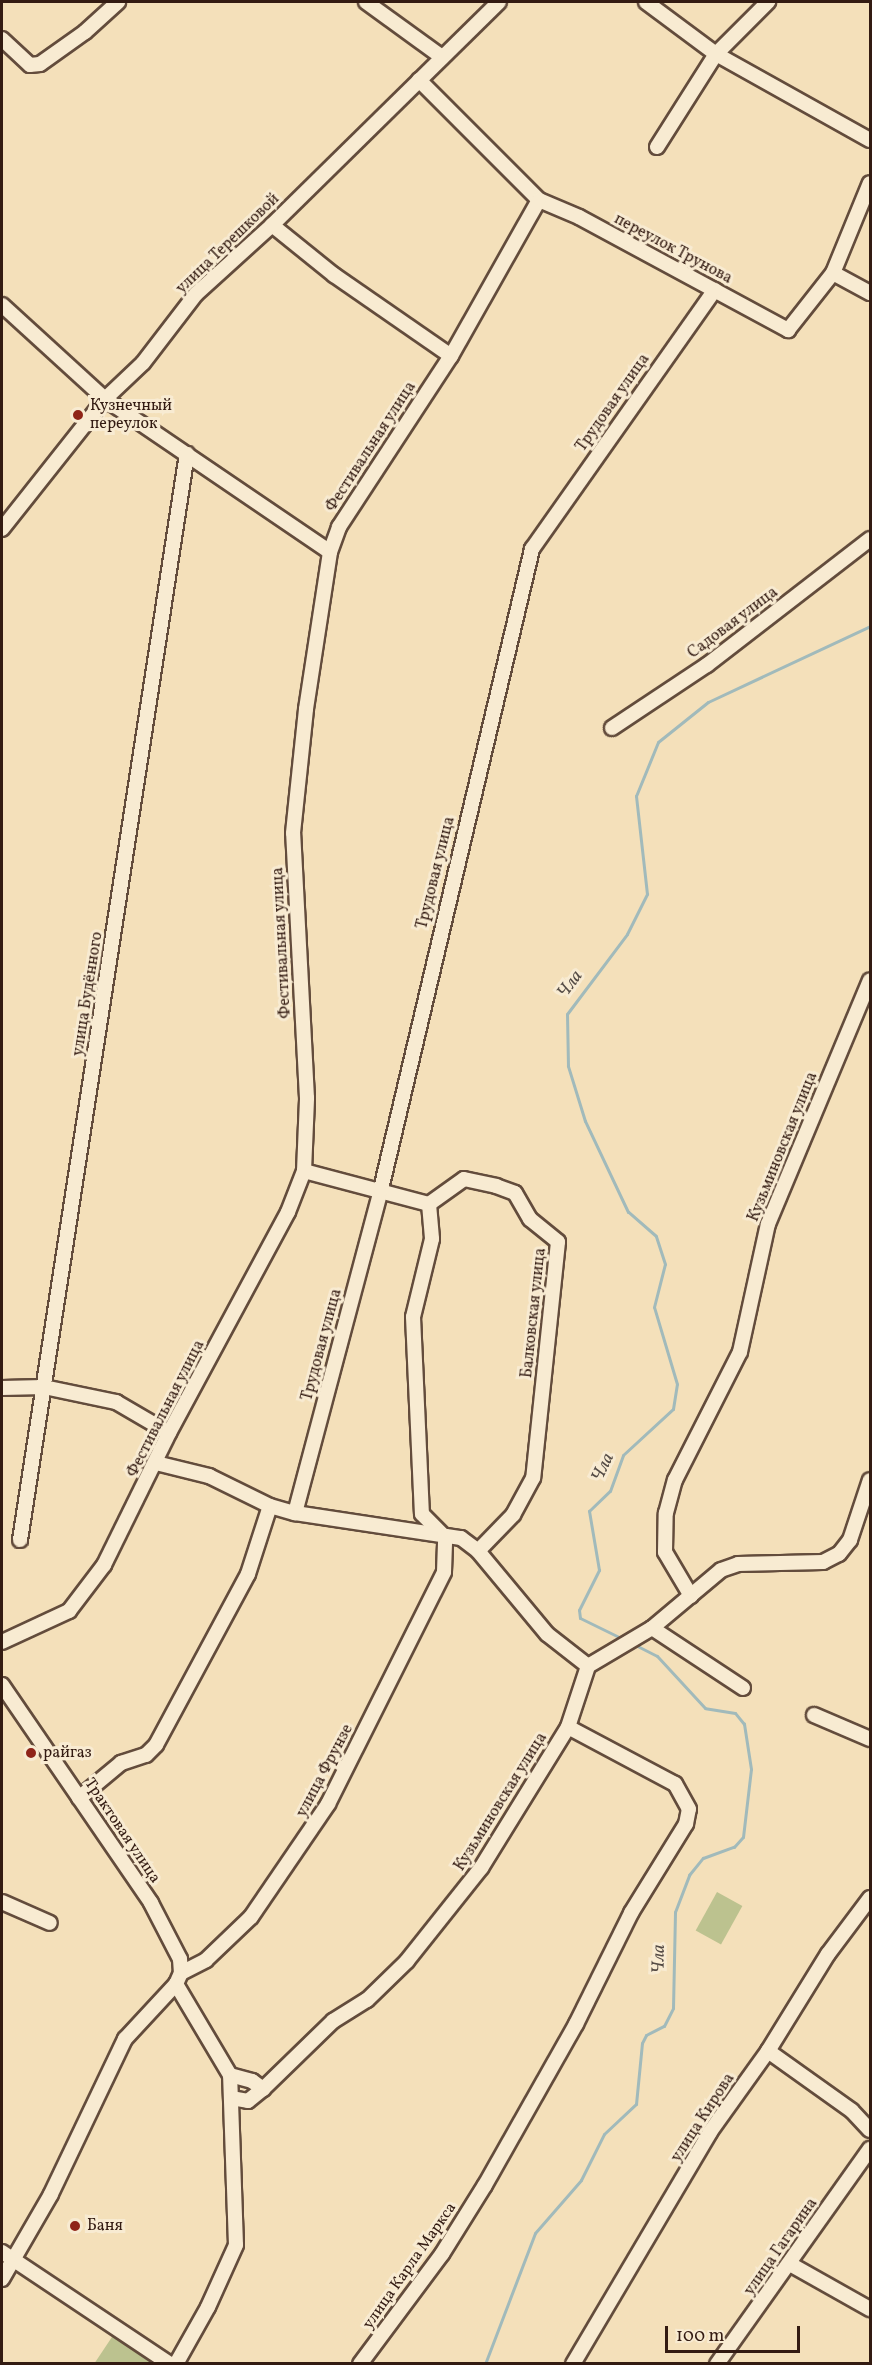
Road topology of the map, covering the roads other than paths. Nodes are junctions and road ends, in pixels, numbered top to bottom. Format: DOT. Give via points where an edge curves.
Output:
graph roads {
  1 [pos="118,2"];
  2 [pos="366,2"];
  3 [pos="499,2"];
  4 [pos="646,2"];
  5 [pos="768,2"];
  6 [pos="2,39"];
  7 [pos="716,54"];
  8 [pos="442,57"];
  9 [pos="419,80"];
  10 [pos="870,140"];
  11 [pos="657,147"];
  12 [pos="870,183"];
  13 [pos="540,200"];
  14 [pos="272,225"];
  15 [pos="833,273"];
  16 [pos="715,290"];
  17 [pos="870,293"];
  18 [pos="2,305"];
  19 [pos="451,356"];
  20 [pos="105,399"];
  21 [pos="188,454"];
  22 [pos="2,529"];
  23 [pos="870,539"];
  24 [pos="330,552"];
  25 [pos="612,728"];
  26 [pos="870,980"];
  27 [pos="303,1172"];
  28 [pos="381,1189"];
  29 [pos="429,1204"];
  30 [pos="44,1387"];
  31 [pos="2,1388"];
  32 [pos="169,1433"];
  33 [pos="156,1463"];
  34 [pos="870,1480"];
  35 [pos="270,1506"];
  36 [pos="294,1513"];
  37 [pos="445,1536"];
  38 [pos="20,1539"];
  39 [pos="478,1551"];
  40 [pos="691,1596"];
  41 [pos="652,1628"];
  42 [pos="2,1642"];
  43 [pos="588,1666"];
  44 [pos="2,1685"];
  45 [pos="743,1688"];
  46 [pos="814,1715"];
  47 [pos="568,1727"];
  48 [pos="870,1739"];
  49 [pos="79,1798"];
  50 [pos="870,1898"];
  51 [pos="2,1902"];
  52 [pos="50,1923"];
  53 [pos="178,1979"];
  54 [pos="768,2051"];
  55 [pos="230,2075"];
  56 [pos="263,2089"];
  57 [pos="231,2098"];
  58 [pos="870,2130"];
  59 [pos="870,2149"];
  60 [pos="2,2252"];
  61 [pos="14,2261"];
  62 [pos="790,2264"];
  63 [pos="2,2279"];
  64 [pos="870,2309"];
  65 [pos="170,2364"];
  66 [pos="176,2364"];
  67 [pos="360,2364"];
  68 [pos="573,2364"];
  69 [pos="717,2364"];
  1 -- 6 [label="street" via="40,64 30,65"];
  2 -- 8 [label="street"];
  3 -- 8 [label="street, улица Терешковой"];
  4 -- 7 [label="street"];
  5 -- 7 [label="street"];
  7 -- 10 [label="street"];
  7 -- 11 [label="street"];
  8 -- 9 [label="street, улица Терешковой"];
  9 -- 13 [label="street, переулок Трунова"];
  9 -- 14 [label="street, улица Терешковой"];
  12 -- 15 [label="street, переулок Трунова"];
  13 -- 16 [label="street, переулок Трунова"];
  13 -- 19 [label="street, Фестивальная улица"];
  14 -- 19 [label="street" via="334,275"];
  14 -- 20 [label="street, улица Терешковой" via="196,294 142,363"];
  15 -- 16 [label="street, переулок Трунова" via="788,330"];
  15 -- 17 [label="street"];
  16 -- 28 [label="street, Трудовая улица" via="532,549"];
  18 -- 20 [label="street"];
  19 -- 24 [label="street, Фестивальная улица" via="380,459 339,527"];
  20 -- 21 [label="street"];
  20 -- 22 [label="street, улица Терешковой"];
  21 -- 24 [label="street"];
  21 -- 30 [label="street, улица Будённого"];
  23 -- 25 [label="street, Садовая улица" via="707,665"];
  24 -- 27 [label="street, Фестивальная улица" via="306,709 293,833 307,1098"];
  26 -- 40 [label="street, Кузьминовская улица" via="768,1224 740,1352 675,1480 666,1513 665,1552"];
  27 -- 28 [label="street"];
  27 -- 32 [label="street, Фестивальная улица" via="288,1212"];
  28 -- 29 [label="street"];
  28 -- 36 [label="street, Трудовая улица"];
  29 -- 37 [label="street" via="432,1239 413,1317 417,1439 422,1514"];
  29 -- 39 [label="street, Балковская улица" via="464,1179 496,1186 515,1193 530,1219 558,1242 533,1478 513,1515"];
  30 -- 31 [label="street"];
  30 -- 32 [label="street" via="116,1402"];
  30 -- 38 [label="street, улица Будённого"];
  32 -- 33 [label="street, Фестивальная улица"];
  33 -- 35 [label="street" via="209,1476"];
  33 -- 42 [label="street, Фестивальная улица" via="104,1565 69,1611"];
  34 -- 40 [label="street" via="850,1540 839,1554 823,1562 738,1564 721,1570"];
  35 -- 36 [label="street"];
  35 -- 49 [label="street" via="248,1574 156,1745 146,1755 121,1763"];
  36 -- 37 [label="street" via="402,1526"];
  37 -- 39 [label="street" via="461,1538"];
  37 -- 53 [label="street, улица Фрунзе" via="444,1572 328,1804 251,1917 206,1960"];
  39 -- 43 [label="street" via="547,1634"];
  40 -- 41 [label="street"];
  41 -- 43 [label="street"];
  41 -- 45 [label="street"];
  43 -- 47 [label="street, Кузьминовская улица"];
  44 -- 49 [label="street, Трактовая улица"];
  46 -- 48 [label="street"];
  47 -- 56 [label="street, Кузьминовская улица" via="481,1868 407,1961 367,2000 333,2021"];
  47 -- 67 [label="street, улица Карла Маркса" via="675,1784 689,1809 687,1824 631,1913 576,2024 485,2185 442,2254"];
  49 -- 53 [label="street, Трактовая улица" via="151,1903 180,1959"];
  50 -- 54 [label="street, улица Кирова" via="828,1954"];
  51 -- 52 [label="street"];
  53 -- 55 [label="street"];
  53 -- 61 [label="street, улица Фрунзе" via="125,2039 51,2194"];
  54 -- 58 [label="street" via="852,2111"];
  54 -- 68 [label="street, улица Кирова" via="710,2132"];
  55 -- 56 [label="street" via="252,2081"];
  55 -- 57 [label="street"];
  56 -- 57 [label="street" via="248,2101"];
  57 -- 66 [label="street" via="236,2245"];
  59 -- 62 [label="street, улица Гагарина"];
  60 -- 61 [label="street"];
  61 -- 63 [label="street, улица Фрунзе"];
  61 -- 65 [label="street"];
  62 -- 64 [label="street"];
  62 -- 69 [label="street, улица Гагарина"];
}
